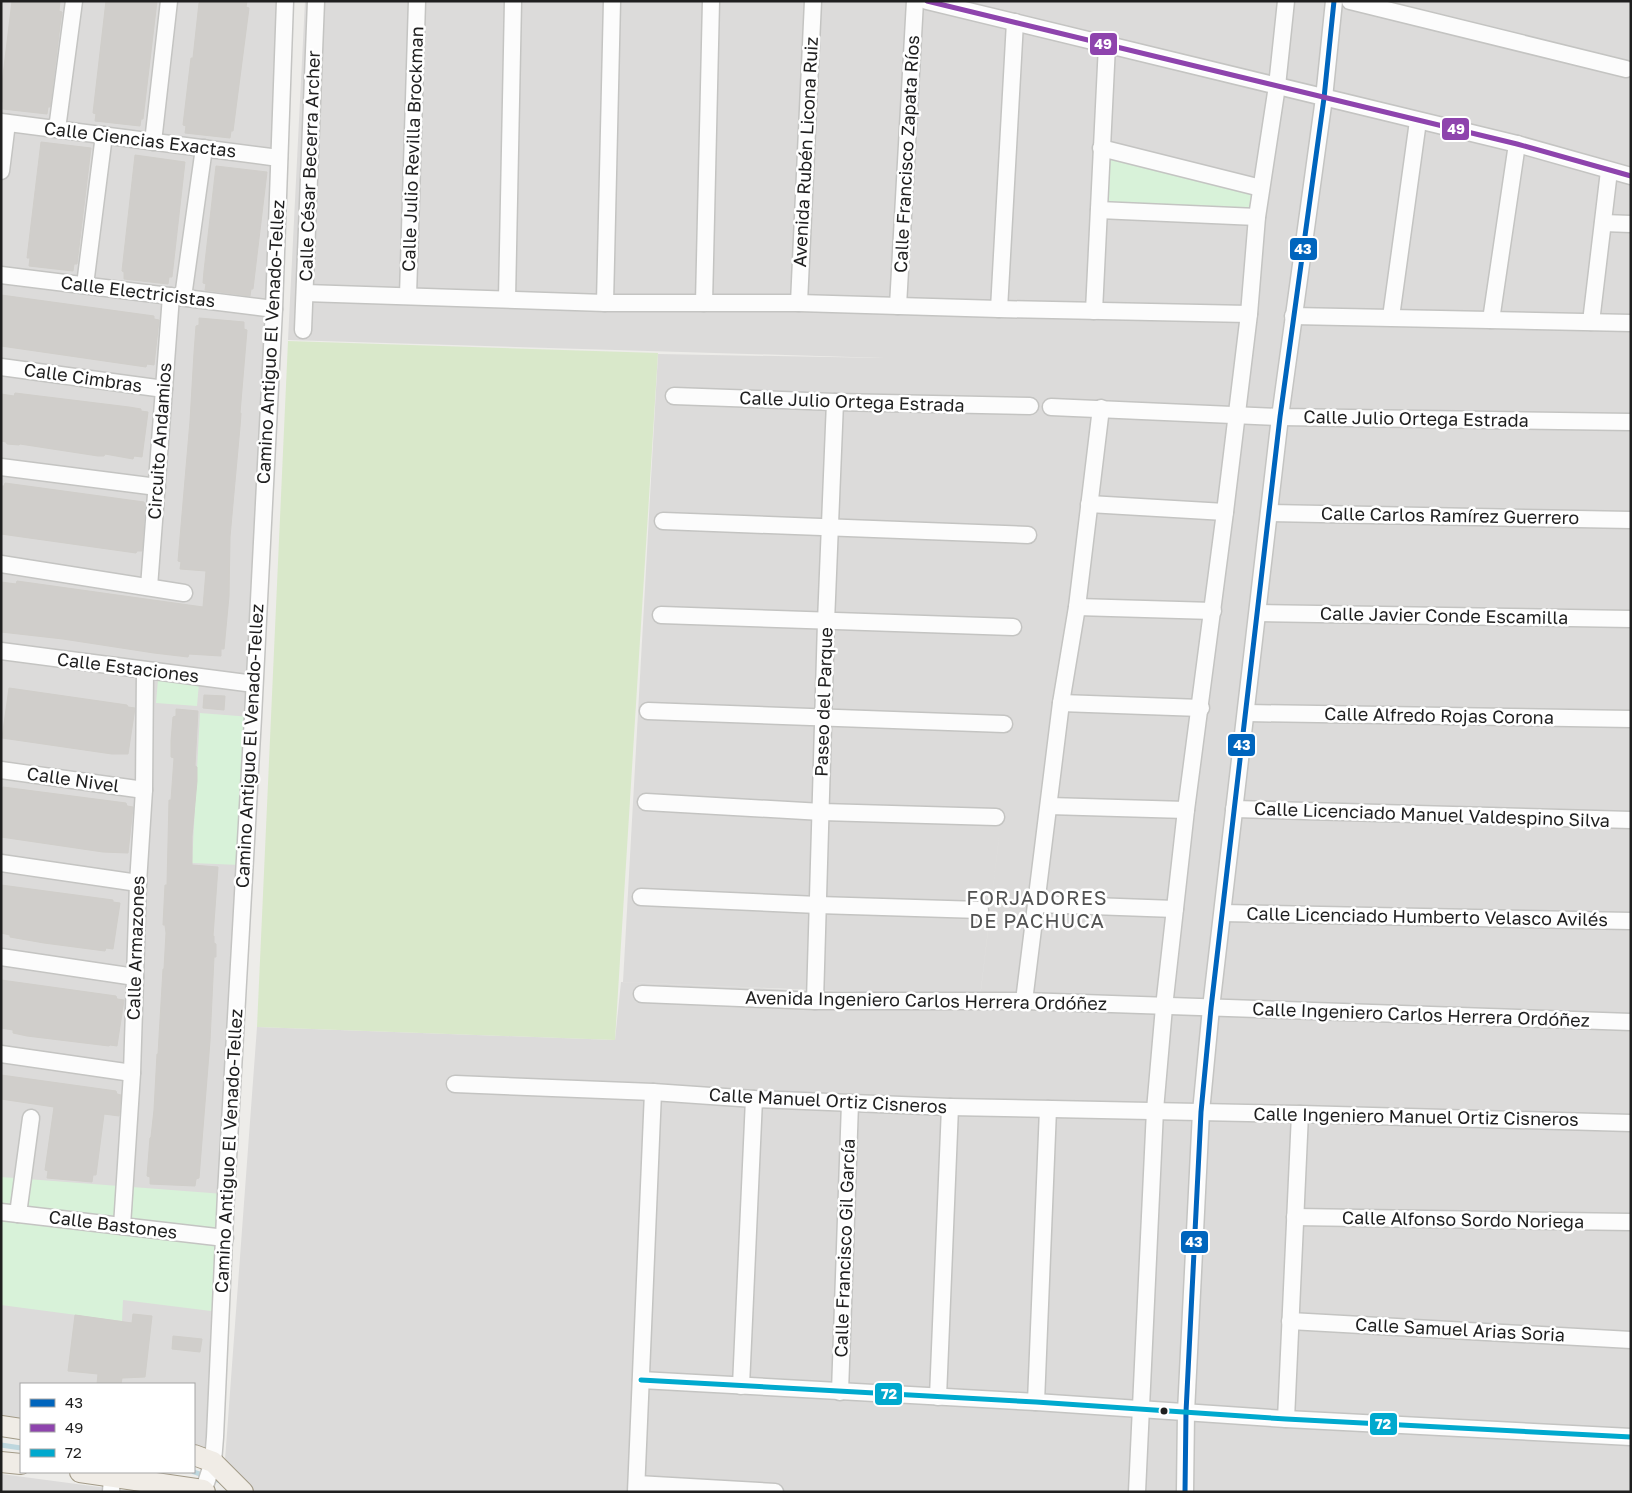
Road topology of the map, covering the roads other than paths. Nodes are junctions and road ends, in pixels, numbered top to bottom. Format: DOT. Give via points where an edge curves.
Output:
graph roads {
  1 [pos="74,1"];
  2 [pos="169,1"];
  3 [pos="285,1"];
  4 [pos="316,1"];
  5 [pos="417,1"];
  6 [pos="513,1"];
  7 [pos="612,1"];
  8 [pos="711,1"];
  9 [pos="813,1"];
  10 [pos="915,1"];
  11 [pos="927,1"];
  12 [pos="1286,1"];
  13 [pos="1334,1"];
  14 [pos="1350,1"];
  15 [pos="1015,22"];
  16 [pos="1107,46"];
  17 [pos="1626,69"];
  18 [pos="1276,86"];
  19 [pos="1324,98"];
  20 [pos="1418,121"];
  21 [pos="4,122"];
  22 [pos="57,130"];
  23 [pos="104,135"];
  24 [pos="153,142"];
  25 [pos="1517,144"];
  26 [pos="204,148"];
  27 [pos="1102,148"];
  28 [pos="279,158"];
  29 [pos="1,171"];
  30 [pos="1623,171"];
  31 [pos="1261,188"];
  32 [pos="1099,210"];
  33 [pos="1257,218"];
  34 [pos="1603,223"];
  35 [pos="1631,224"];
  36 [pos="1,275"];
  37 [pos="85,285"];
  38 [pos="305,293"];
  39 [pos="177,296"];
  40 [pos="408,296"];
  41 [pos="507,299"];
  42 [pos="605,303"];
  43 [pos="704,303"];
  44 [pos="799,303"];
  45 [pos="898,306"];
  46 [pos="274,308"];
  47 [pos="999,309"];
  48 [pos="1094,310"];
  49 [pos="1248,314"];
  50 [pos="1294,316"];
  51 [pos="1391,317"];
  52 [pos="1490,320"];
  53 [pos="1591,322"];
  54 [pos="1631,323"];
  55 [pos="303,330"];
  56 [pos="1,367"];
  57 [pos="164,389"];
  58 [pos="674,396"];
  59 [pos="835,402"];
  60 [pos="1030,406"];
  61 [pos="1051,407"];
  62 [pos="1101,408"];
  63 [pos="1236,415"];
  64 [pos="1280,417"];
  65 [pos="1631,422"];
  66 [pos="1,467"];
  67 [pos="157,487"];
  68 [pos="1089,504"];
  69 [pos="1226,512"];
  70 [pos="1269,513"];
  71 [pos="1631,520"];
  72 [pos="663,521"];
  73 [pos="831,527"];
  74 [pos="1028,535"];
  75 [pos="1,564"];
  76 [pos="149,587"];
  77 [pos="184,593"];
  78 [pos="1077,607"];
  79 [pos="1213,611"];
  80 [pos="1258,613"];
  81 [pos="661,615"];
  82 [pos="1631,619"];
  83 [pos="826,622"];
  84 [pos="1013,627"];
  85 [pos="1,651"];
  86 [pos="146,670"];
  87 [pos="254,684"];
  88 [pos="1061,703"];
  89 [pos="1201,708"];
  90 [pos="648,711"];
  91 [pos="1247,713"];
  92 [pos="823,717"];
  93 [pos="1631,719"];
  94 [pos="1004,724"];
  95 [pos="1,770"];
  96 [pos="144,790"];
  97 [pos="646,802"];
  98 [pos="1049,806"];
  99 [pos="1234,809"];
  100 [pos="1186,810"];
  101 [pos="822,812"];
  102 [pos="996,817"];
  103 [pos="1631,820"];
  104 [pos="1,862"];
  105 [pos="138,883"];
  106 [pos="642,897"];
  107 [pos="1036,904"];
  108 [pos="818,905"];
  109 [pos="1175,909"];
  110 [pos="980,910"];
  111 [pos="1223,913"];
  112 [pos="1631,921"];
  113 [pos="1,957"];
  114 [pos="135,977"];
  115 [pos="642,994"];
  116 [pos="815,1001"];
  117 [pos="1024,1001"];
  118 [pos="1164,1007"];
  119 [pos="1211,1008"];
  120 [pos="1631,1022"];
  121 [pos="1,1054"];
  122 [pos="132,1073"];
  123 [pos="455,1084"];
  124 [pos="653,1092"];
  125 [pos="754,1099"];
  126 [pos="850,1103"];
  127 [pos="950,1107"];
  128 [pos="1048,1109"];
  129 [pos="1155,1110"];
  130 [pos="1201,1112"];
  131 [pos="1300,1114"];
  132 [pos="31,1118"];
  133 [pos="1631,1122"];
  134 [pos="9,1213"];
  135 [pos="1295,1217"];
  136 [pos="1631,1222"];
  137 [pos="122,1226"];
  138 [pos="225,1238"];
  139 [pos="1290,1321"];
  140 [pos="1631,1340"];
  141 [pos="641,1380"];
  142 [pos="740,1386"];
  143 [pos="840,1392"];
  144 [pos="938,1397"];
  145 [pos="1036,1402"];
  146 [pos="1140,1409"];
  147 [pos="1186,1412"];
  148 [pos="1286,1420"];
  149 [pos="1,1426"];
  150 [pos="20,1429"];
  151 [pos="1631,1437"];
  152 [pos="195,1455"];
  153 [pos="1,1462"];
  154 [pos="213,1462"];
  155 [pos="20,1464"];
  156 [pos="83,1473"];
  157 [pos="112,1484"];
  158 [pos="637,1488"];
  159 [pos="204,1491"];
  160 [pos="243,1492"];
  161 [pos="775,1492"];
  162 [pos="1137,1492"];
  163 [pos="1185,1492"];
  1 -- 22 [label="street"];
  2 -- 24 [label="street"];
  3 -- 28 [label="street, Camino Antiguo El Venado-Tellez"];
  4 -- 38 [label="street, Calle César Becerra Archer"];
  5 -- 40 [label="street, Calle Julio Revilla Brockman"];
  6 -- 41 [label="street"];
  7 -- 42 [label="street"];
  8 -- 43 [label="street"];
  9 -- 44 [label="street, Avenida Rubén Licona Ruiz"];
  10 -- 45 [label="street, Calle Francisco Zapata Ríos"];
  11 -- 15 [label="street"];
  12 -- 18 [label="street"];
  13 -- 19 [label="street"];
  14 -- 17 [label="street"];
  15 -- 16 [label="street"];
  15 -- 47 [label="street"];
  16 -- 18 [label="street"];
  16 -- 27 [label="street"];
  18 -- 19 [label="street"];
  18 -- 31 [label="street"];
  19 -- 20 [label="street"];
  19 -- 50 [label="street"];
  20 -- 25 [label="street"];
  20 -- 51 [label="street"];
  21 -- 22 [label="street, Calle Ciencias Exactas"];
  21 -- 29 [label="street"];
  22 -- 23 [label="street, Calle Ciencias Exactas"];
  23 -- 24 [label="street, Calle Ciencias Exactas"];
  23 -- 37 [label="street"];
  24 -- 26 [label="street, Calle Ciencias Exactas"];
  25 -- 30 [label="street"];
  25 -- 52 [label="street"];
  26 -- 28 [label="street, Calle Ciencias Exactas"];
  26 -- 39 [label="street, Circuito Andamios"];
  27 -- 31 [label="street"];
  27 -- 32 [label="street"];
  28 -- 46 [label="street, Camino Antiguo El Venado-Tellez"];
  30 -- 34 [label="street"];
  31 -- 33 [label="street"];
  32 -- 33 [label="street"];
  32 -- 48 [label="street"];
  33 -- 49 [label="street"];
  34 -- 35 [label="street"];
  34 -- 53 [label="street"];
  36 -- 37 [label="street, Calle Electricistas"];
  37 -- 39 [label="street, Calle Electricistas"];
  38 -- 40 [label="street"];
  38 -- 55 [label="street, Calle César Becerra Archer"];
  39 -- 46 [label="street, Calle Electricistas"];
  39 -- 57 [label="street, Circuito Andamios"];
  40 -- 41 [label="street"];
  41 -- 42 [label="street"];
  42 -- 43 [label="street"];
  43 -- 44 [label="street"];
  44 -- 45 [label="street"];
  45 -- 47 [label="street"];
  46 -- 87 [label="street, Camino Antiguo El Venado-Tellez"];
  47 -- 48 [label="street"];
  48 -- 49 [label="street"];
  49 -- 63 [label="street"];
  50 -- 51 [label="street"];
  50 -- 64 [label="street"];
  51 -- 52 [label="street"];
  52 -- 53 [label="street"];
  53 -- 54 [label="street"];
  56 -- 57 [label="street, Calle Cimbras"];
  57 -- 67 [label="street, Circuito Andamios"];
  58 -- 59 [label="street, Calle Julio Ortega Estrada"];
  59 -- 60 [label="street, Calle Julio Ortega Estrada"];
  59 -- 73 [label="street, Paseo del Parque"];
  61 -- 62 [label="street, Calle Julio Ortega Estrada"];
  62 -- 63 [label="street, Calle Julio Ortega Estrada"];
  62 -- 68 [label="street"];
  63 -- 64 [label="street, Calle Julio Ortega Estrada"];
  63 -- 69 [label="street"];
  64 -- 65 [label="street, Calle Julio Ortega Estrada"];
  64 -- 70 [label="street"];
  66 -- 67 [label="street"];
  67 -- 76 [label="street, Circuito Andamios"];
  68 -- 69 [label="street"];
  68 -- 78 [label="street"];
  69 -- 79 [label="street"];
  70 -- 71 [label="street, Calle Carlos Ramírez Guerrero"];
  70 -- 80 [label="street"];
  72 -- 73 [label="street"];
  73 -- 74 [label="street"];
  73 -- 83 [label="street, Paseo del Parque"];
  75 -- 76 [label="street"];
  76 -- 77 [label="street"];
  78 -- 79 [label="street"];
  78 -- 88 [label="street"];
  79 -- 89 [label="street"];
  80 -- 82 [label="street, Calle Javier Conde Escamilla"];
  80 -- 91 [label="street"];
  81 -- 83 [label="street"];
  83 -- 84 [label="street"];
  83 -- 92 [label="street, Paseo del Parque"];
  85 -- 86 [label="street, Calle Estaciones"];
  86 -- 87 [label="street, Calle Estaciones"];
  86 -- 96 [label="street, Calle Armazones"];
  87 -- 138 [label="street, Camino Antiguo El Venado-Tellez"];
  88 -- 89 [label="street"];
  88 -- 98 [label="street"];
  89 -- 100 [label="street"];
  90 -- 92 [label="street"];
  91 -- 93 [label="street, Calle Alfredo Rojas Corona"];
  91 -- 99 [label="street"];
  92 -- 94 [label="street"];
  92 -- 101 [label="street, Paseo del Parque"];
  95 -- 96 [label="street, Calle Nivel"];
  96 -- 105 [label="street, Calle Armazones"];
  97 -- 101 [label="street"];
  98 -- 100 [label="street"];
  98 -- 107 [label="street"];
  99 -- 103 [label="street, Calle Licenciado Manuel Valdespino Silva"];
  99 -- 111 [label="street"];
  100 -- 109 [label="street"];
  101 -- 102 [label="street"];
  101 -- 108 [label="street, Paseo del Parque"];
  104 -- 105 [label="street"];
  105 -- 114 [label="street, Calle Armazones"];
  106 -- 108 [label="street"];
  107 -- 109 [label="street"];
  107 -- 117 [label="street"];
  108 -- 110 [label="street"];
  108 -- 116 [label="street, Paseo del Parque"];
  109 -- 118 [label="street"];
  111 -- 112 [label="street, Calle Licenciado Humberto Velasco Avilés"];
  111 -- 119 [label="street"];
  113 -- 114 [label="street"];
  114 -- 122 [label="street, Calle Armazones"];
  115 -- 116 [label="street, Avenida Ingeniero Carlos Herrera Ordóñez"];
  116 -- 117 [label="street, Avenida Ingeniero Carlos Herrera Ordóñez"];
  117 -- 118 [label="street, Avenida Ingeniero Carlos Herrera Ordóñez"];
  118 -- 119 [label="street, Avenida Ingeniero Carlos Herrera Ordóñez"];
  118 -- 129 [label="street"];
  119 -- 120 [label="street, Calle Ingeniero Carlos Herrera Ordóñez"];
  119 -- 130 [label="street"];
  121 -- 122 [label="street"];
  122 -- 137 [label="street, Calle Armazones"];
  123 -- 124 [label="street, Calle Manuel Ortiz Cisneros"];
  124 -- 125 [label="street, Calle Manuel Ortiz Cisneros"];
  124 -- 141 [label="street"];
  125 -- 126 [label="street, Calle Manuel Ortiz Cisneros"];
  125 -- 142 [label="street"];
  126 -- 127 [label="street, Calle Manuel Ortiz Cisneros"];
  126 -- 143 [label="street, Calle Francisco Gil García"];
  127 -- 128 [label="street, Calle Manuel Ortiz Cisneros"];
  127 -- 144 [label="street"];
  128 -- 129 [label="street, Calle Manuel Ortiz Cisneros"];
  128 -- 145 [label="street"];
  129 -- 130 [label="street, Calle Manuel Ortiz Cisneros"];
  129 -- 146 [label="street"];
  130 -- 131 [label="street, Calle Ingeniero Manuel Ortiz Cisneros"];
  130 -- 147 [label="street"];
  131 -- 133 [label="street, Calle Ingeniero Manuel Ortiz Cisneros"];
  131 -- 135 [label="street"];
  132 -- 134 [label="street"];
  134 -- 137 [label="street, Calle Bastones"];
  135 -- 136 [label="street, Calle Alfonso Sordo Noriega"];
  135 -- 139 [label="street"];
  137 -- 138 [label="street, Calle Bastones"];
  138 -- 154 [label="street, Camino Antiguo El Venado-Tellez"];
  139 -- 140 [label="street, Calle Samuel Arias Soria"];
  139 -- 148 [label="street"];
  141 -- 142 [label="street"];
  141 -- 158 [label="street"];
  142 -- 143 [label="street"];
  143 -- 144 [label="street"];
  144 -- 145 [label="street"];
  145 -- 146 [label="street"];
  146 -- 147 [label="street"];
  146 -- 162 [label="street"];
  147 -- 148 [label="street"];
  147 -- 163 [label="street"];
  148 -- 151 [label="street"];
  149 -- 150 [label="main road"];
  152 -- 154 [label="main road"];
  153 -- 155 [label="main road"];
  154 -- 159 [label="street, Camino Antiguo El Venado-Tellez"];
  154 -- 160 [label="main road"];
  156 -- 157 [label="main road"];
  157 -- 159 [label="main road"];
  158 -- 161 [label="street"];
}
